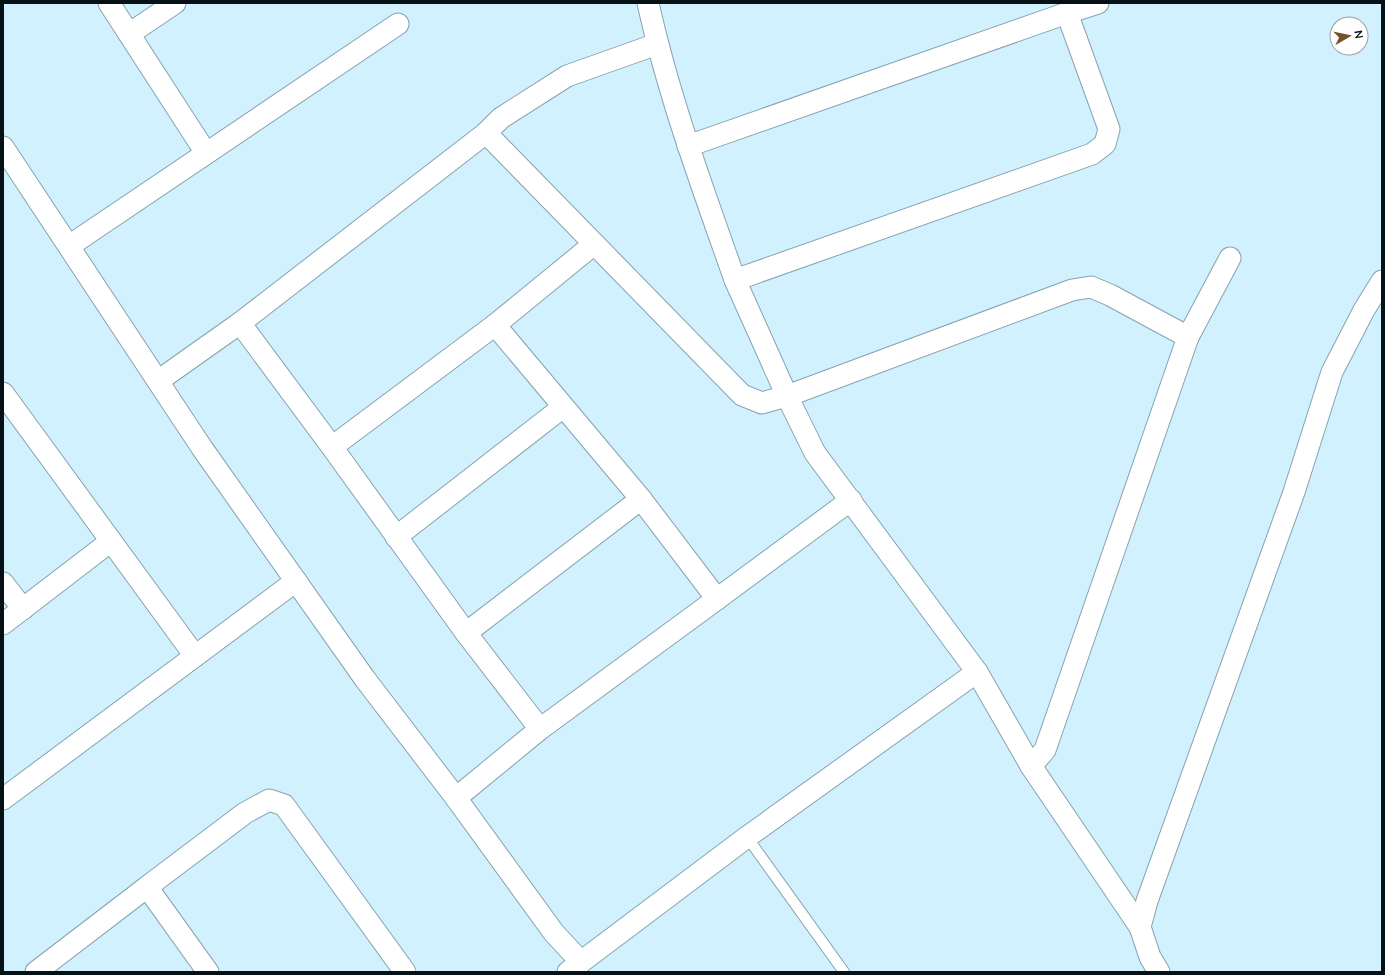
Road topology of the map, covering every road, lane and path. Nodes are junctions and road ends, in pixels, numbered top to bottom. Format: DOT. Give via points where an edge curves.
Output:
graph roads {
  1 [pos="109,3"];
  2 [pos="175,3"];
  3 [pos="1098,3"];
  4 [pos="650,4"];
  5 [pos="1067,13"];
  6 [pos="398,24"];
  7 [pos="129,34"];
  8 [pos="657,44"];
  9 [pos="486,133"];
  10 [pos="688,146"];
  11 [pos="4,150"];
  12 [pos="206,153"];
  13 [pos="594,244"];
  14 [pos="69,246"];
  15 [pos="1230,258"];
  16 [pos="735,280"];
  17 [pos="1382,281"];
  18 [pos="240,323"];
  19 [pos="495,325"];
  20 [pos="1188,337"];
  21 [pos="158,382"];
  22 [pos="3,393"];
  23 [pos="787,396"];
  24 [pos="564,407"];
  25 [pos="332,447"];
  26 [pos="640,499"];
  27 [pos="850,500"];
  28 [pos="396,537"];
  29 [pos="111,541"];
  30 [pos="296,581"];
  31 [pos="3,583"];
  32 [pos="717,599"];
  33 [pos="22,609"];
  34 [pos="3,624"];
  35 [pos="466,633"];
  36 [pos="194,656"];
  37 [pos="977,672"];
  38 [pos="540,729"];
  39 [pos="1031,766"];
  40 [pos="456,798"];
  41 [pos="3,799"];
  42 [pos="747,837"];
  43 [pos="147,887"];
  44 [pos="1140,927"];
  45 [pos="574,967"];
  46 [pos="36,972"];
  47 [pos="208,972"];
  48 [pos="405,972"];
  49 [pos="844,972"];
  50 [pos="1159,972"];
  1 -- 7 [label="street"];
  2 -- 7 [label="street"];
  3 -- 5 [label="street"];
  4 -- 8 [label="street"];
  5 -- 10 [label="street"];
  5 -- 16 [label="street" via="1109,129 1105,144 1092,154"];
  6 -- 12 [label="street"];
  7 -- 12 [label="street"];
  8 -- 9 [label="street" via="567,76 501,118"];
  8 -- 10 [label="street"];
  9 -- 13 [label="street"];
  9 -- 18 [label="street"];
  10 -- 16 [label="street"];
  11 -- 14 [label="street"];
  12 -- 14 [label="street"];
  13 -- 19 [label="street"];
  13 -- 23 [label="street" via="742,395 762,403"];
  14 -- 21 [label="street"];
  15 -- 20 [label="street"];
  16 -- 23 [label="street"];
  17 -- 44 [label="street" via="1332,372 1294,492"];
  18 -- 21 [label="street"];
  18 -- 25 [label="street"];
  19 -- 24 [label="street"];
  19 -- 25 [label="street"];
  20 -- 23 [label="street" via="1091,287 1072,290"];
  20 -- 39 [label="street" via="1045,750"];
  21 -- 30 [label="street"];
  22 -- 29 [label="street"];
  23 -- 27 [label="street" via="816,453"];
  24 -- 26 [label="street"];
  24 -- 28 [label="street"];
  25 -- 28 [label="street"];
  26 -- 32 [label="street"];
  26 -- 35 [label="street"];
  27 -- 32 [label="street"];
  27 -- 37 [label="street"];
  28 -- 35 [label="street"];
  29 -- 33 [label="street"];
  29 -- 36 [label="street"];
  30 -- 36 [label="street"];
  30 -- 40 [label="street" via="365,679"];
  31 -- 33 [label="street"];
  32 -- 38 [label="street"];
  33 -- 34 [label="street"];
  35 -- 38 [label="street"];
  36 -- 41 [label="street"];
  37 -- 39 [label="street"];
  37 -- 42 [label="street"];
  38 -- 40 [label="street"];
  39 -- 44 [label="street"];
  40 -- 45 [label="street" via="554,933"];
  42 -- 45 [label="street"];
  42 -- 49 [label="lane"];
  43 -- 46 [label="street"];
  43 -- 47 [label="street"];
  43 -- 48 [label="street" via="245,813 269,800 284,805"];
  44 -- 50 [label="street" via="1150,957"];
}
